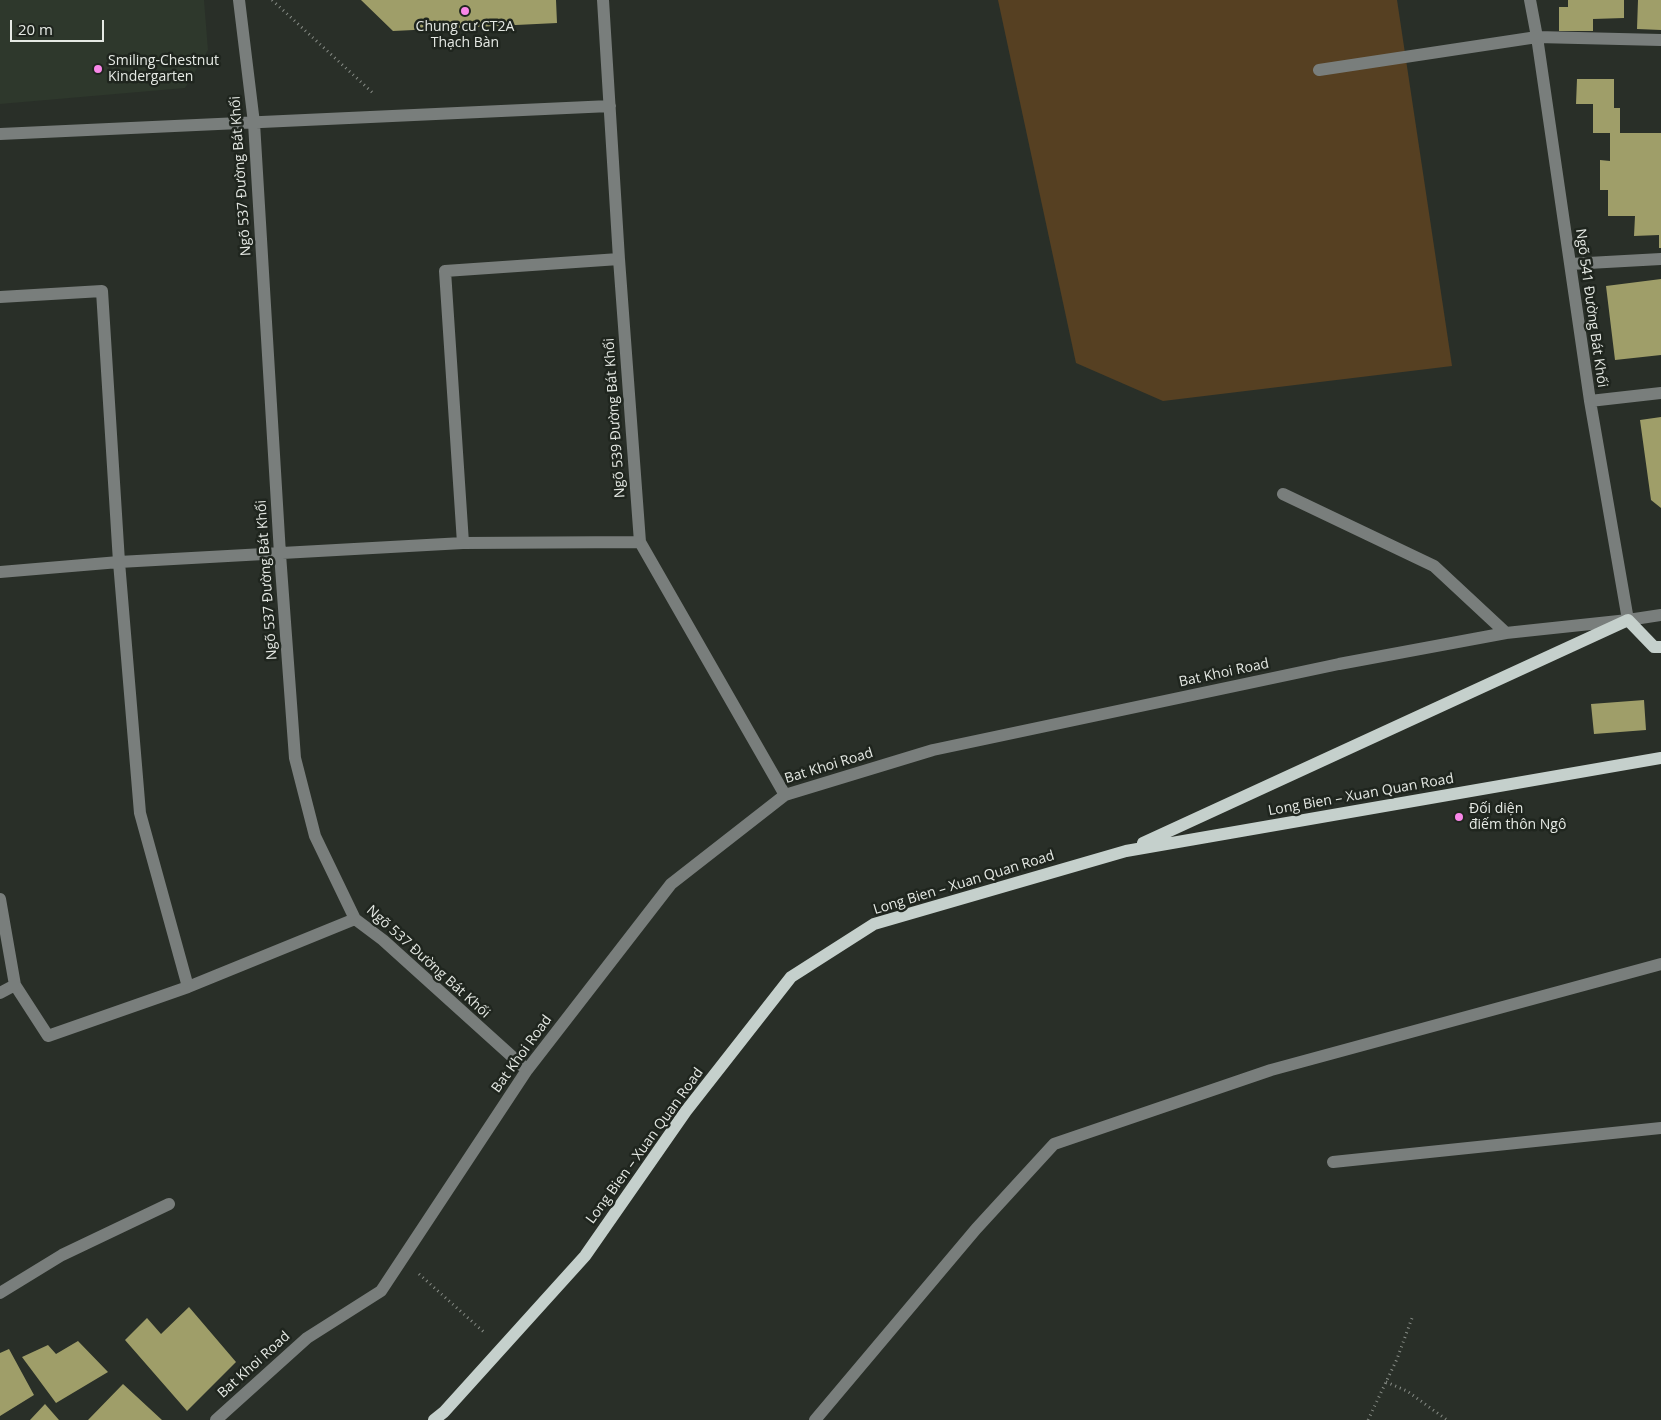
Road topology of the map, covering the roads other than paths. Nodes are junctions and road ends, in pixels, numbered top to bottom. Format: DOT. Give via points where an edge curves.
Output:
graph roads {
  1 [pos="239,0"];
  2 [pos="603,0"];
  3 [pos="1530,0"];
  4 [pos="1537,37"];
  5 [pos="1661,41"];
  6 [pos="1320,70"];
  7 [pos="610,106"];
  8 [pos="254,123"];
  9 [pos="0,134"];
  10 [pos="619,259"];
  11 [pos="1661,259"];
  12 [pos="1570,264"];
  13 [pos="0,297"];
  14 [pos="1661,393"];
  15 [pos="1590,401"];
  16 [pos="1283,494"];
  17 [pos="640,542"];
  18 [pos="463,544"];
  19 [pos="280,554"];
  20 [pos="119,562"];
  21 [pos="0,572"];
  22 [pos="1661,615"];
  23 [pos="1628,620"];
  24 [pos="1506,633"];
  25 [pos="1661,647"];
  26 [pos="1661,758"];
  27 [pos="785,795"];
  28 [pos="1126,851"];
  29 [pos="0,899"];
  30 [pos="355,919"];
  31 [pos="1661,964"];
  32 [pos="15,986"];
  33 [pos="188,986"];
  34 [pos="0,993"];
  35 [pos="527,1070"];
  36 [pos="1661,1128"];
  37 [pos="1332,1162"];
  38 [pos="169,1204"];
  39 [pos="0,1293"];
  40 [pos="216,1420"];
  41 [pos="434,1420"];
  42 [pos="815,1420"];
  1 -- 8 [label="street, Ngõ 537 Đường Bát Khối"];
  2 -- 7 [label="street, Ngõ 539 Đường Bát Khối"];
  3 -- 4 [label="street, Ngõ 541 Đường Bát Khối"];
  4 -- 5 [label="street"];
  4 -- 6 [label="street"];
  4 -- 12 [label="street, Ngõ 541 Đường Bát Khối"];
  7 -- 8 [label="street"];
  7 -- 10 [label="street, Ngõ 539 Đường Bát Khối"];
  8 -- 9 [label="street"];
  8 -- 19 [label="street, Ngõ 537 Đường Bát Khối"];
  10 -- 17 [label="street, Ngõ 539 Đường Bát Khối"];
  10 -- 18 [label="street" via="445,271"];
  11 -- 12 [label="street"];
  12 -- 15 [label="street, Ngõ 541 Đường Bát Khối"];
  13 -- 20 [label="street" via="102,291"];
  14 -- 15 [label="street"];
  15 -- 23 [label="street, Ngõ 541 Đường Bát Khối"];
  16 -- 24 [label="street" via="1434,566"];
  17 -- 18 [label="street"];
  17 -- 27 [label="street, Ngõ 539 Đường Bát Khối"];
  18 -- 19 [label="street"];
  19 -- 20 [label="street"];
  19 -- 30 [label="street, Ngõ 537 Đường Bát Khối" via="295,758 315,836"];
  20 -- 21 [label="street"];
  20 -- 33 [label="street" via="140,813"];
  22 -- 23 [label="street, Bat Khoi Road"];
  23 -- 24 [label="street, Bat Khoi Road"];
  23 -- 25 [label="main road" via="1654,647"];
  23 -- 28 [label="main road"];
  24 -- 27 [label="street, Bat Khoi Road" via="1339,664 933,750"];
  26 -- 28 [label="main road, Long Bien – Xuan Quan Road"];
  27 -- 35 [label="street, Bat Khoi Road" via="671,884"];
  28 -- 41 [label="main road, Long Bien – Xuan Quan Road" via="874,924 791,977 686,1111 585,1256"];
  29 -- 32 [label="street"];
  30 -- 33 [label="street"];
  30 -- 35 [label="street, Ngõ 537 Đường Bát Khối" via="383,940"];
  31 -- 42 [label="street" via="1271,1070 1054,1144 976,1229"];
  32 -- 33 [label="street" via="48,1036"];
  32 -- 34 [label="street"];
  35 -- 40 [label="street, Bat Khoi Road" via="381,1291 307,1338"];
  36 -- 37 [label="street"];
  38 -- 39 [label="street" via="62,1255"];
}
